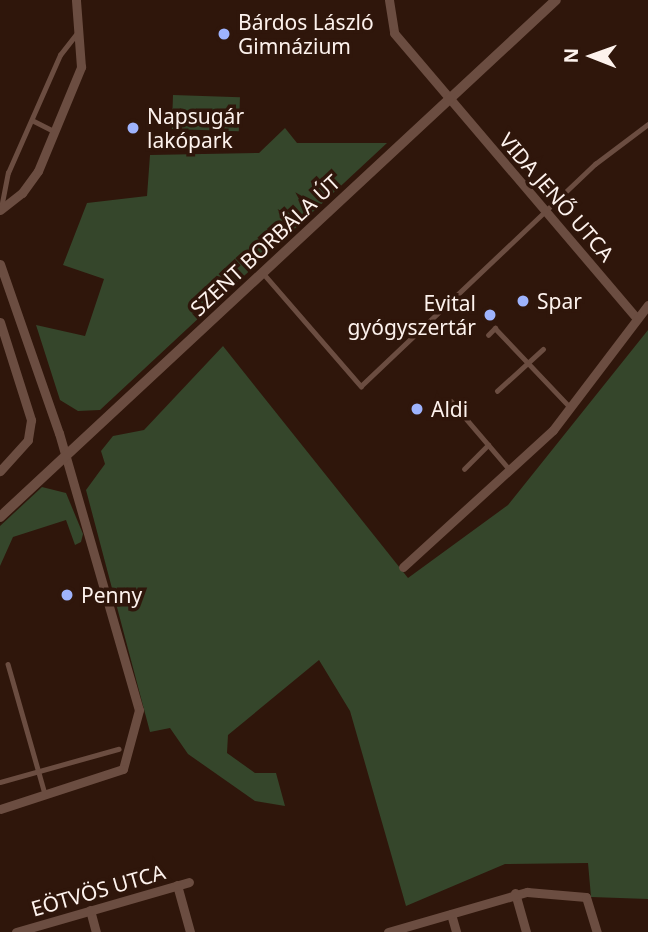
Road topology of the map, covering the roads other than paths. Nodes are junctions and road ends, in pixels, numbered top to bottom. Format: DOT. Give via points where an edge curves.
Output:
graph roads {
  1 [pos="76,0"];
  2 [pos="388,0"];
  3 [pos="556,0"];
  4 [pos="81,29"];
  5 [pos="449,99"];
  6 [pos="32,120"];
  7 [pos="648,124"];
  8 [pos="55,132"];
  9 [pos="0,210"];
  10 [pos="547,211"];
  11 [pos="0,264"];
  12 [pos="262,273"];
  13 [pos="648,305"];
  14 [pos="637,318"];
  15 [pos="0,323"];
  16 [pos="488,335"];
  17 [pos="542,349"];
  18 [pos="526,365"];
  19 [pos="497,391"];
  20 [pos="451,401"];
  21 [pos="570,407"];
  22 [pos="488,445"];
  23 [pos="65,453"];
  24 [pos="464,469"];
  25 [pos="0,471"];
  26 [pos="512,472"];
  27 [pos="0,517"];
  28 [pos="402,567"];
  29 [pos="8,664"];
  30 [pos="118,749"];
  31 [pos="39,771"];
  32 [pos="0,782"];
  33 [pos="46,795"];
  34 [pos="0,809"];
  35 [pos="189,882"];
  36 [pos="177,885"];
  37 [pos="515,894"];
  38 [pos="90,910"];
  39 [pos="451,914"];
  40 [pos="16,932"];
  41 [pos="96,932"];
  42 [pos="190,932"];
  43 [pos="388,932"];
  44 [pos="456,932"];
  45 [pos="526,932"];
  46 [pos="597,932"];
  1 -- 4 [label="street"];
  2 -- 5 [label="street, VIDA JENŐ UTCA" via="394,33"];
  3 -- 5 [label="street, SZENT BORBÁLA ÚT"];
  4 -- 6 [label="lane" via="66,45"];
  4 -- 8 [label="street" via="81,67"];
  5 -- 10 [label="street, VIDA JENŐ UTCA"];
  5 -- 12 [label="street, SZENT BORBÁLA ÚT"];
  6 -- 8 [label="lane"];
  6 -- 9 [label="lane" via="8,173"];
  7 -- 10 [label="lane" via="595,164"];
  8 -- 9 [label="street" via="38,171 22,193"];
  10 -- 12 [label="lane" via="361,386"];
  10 -- 14 [label="street, VIDA JENŐ UTCA"];
  11 -- 23 [label="street"];
  12 -- 23 [label="street, SZENT BORBÁLA ÚT"];
  13 -- 14 [label="street"];
  14 -- 21 [label="street"];
  15 -- 25 [label="street" via="31,421 28,440"];
  16 -- 18 [label="lane" via="495,328"];
  17 -- 18 [label="lane"];
  18 -- 19 [label="lane"];
  18 -- 21 [label="lane"];
  20 -- 22 [label="lane"];
  21 -- 26 [label="street"];
  22 -- 24 [label="lane"];
  22 -- 26 [label="lane"];
  23 -- 27 [label="street, SZENT BORBÁLA ÚT"];
  23 -- 33 [label="street" via="139,710 123,769"];
  26 -- 28 [label="street"];
  29 -- 31 [label="lane"];
  30 -- 31 [label="lane"];
  31 -- 32 [label="lane"];
  31 -- 33 [label="lane"];
  33 -- 34 [label="street"];
  35 -- 36 [label="street, EÖTVÖS UTCA"];
  36 -- 38 [label="street, EÖTVÖS UTCA"];
  36 -- 42 [label="street"];
  37 -- 39 [label="street"];
  37 -- 45 [label="street"];
  37 -- 46 [label="street" via="586,897"];
  38 -- 40 [label="street, EÖTVÖS UTCA"];
  38 -- 41 [label="street"];
  39 -- 43 [label="street"];
  39 -- 44 [label="street"];
}
